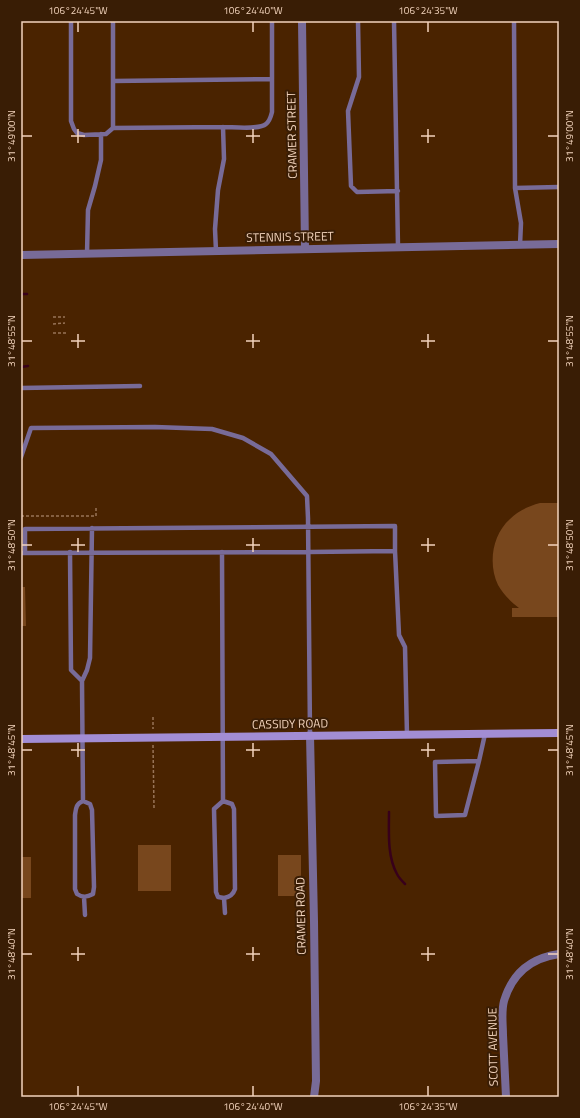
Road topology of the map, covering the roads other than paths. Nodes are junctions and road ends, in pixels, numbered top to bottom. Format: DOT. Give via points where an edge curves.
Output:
graph roads {
  1 [pos="71,21"];
  2 [pos="112,21"];
  3 [pos="272,21"];
  4 [pos="302,21"];
  5 [pos="358,21"];
  6 [pos="394,21"];
  7 [pos="514,21"];
  8 [pos="272,78"];
  9 [pos="113,81"];
  10 [pos="223,127"];
  11 [pos="113,128"];
  12 [pos="100,134"];
  13 [pos="559,187"];
  14 [pos="515,188"];
  15 [pos="398,191"];
  16 [pos="559,244"];
  17 [pos="520,245"];
  18 [pos="398,247"];
  19 [pos="305,248"];
  20 [pos="216,251"];
  21 [pos="87,254"];
  22 [pos="21,255"];
  23 [pos="140,386"];
  24 [pos="21,388"];
  25 [pos="21,458"];
  26 [pos="308,526"];
  27 [pos="92,528"];
  28 [pos="395,550"];
  29 [pos="23,552"];
  30 [pos="70,552"];
  31 [pos="92,552"];
  32 [pos="222,552"];
  33 [pos="309,552"];
  34 [pos="82,681"];
  35 [pos="407,734"];
  36 [pos="486,734"];
  37 [pos="559,734"];
  38 [pos="310,735"];
  39 [pos="223,737"];
  40 [pos="83,738"];
  41 [pos="21,739"];
  42 [pos="479,761"];
  43 [pos="223,800"];
  44 [pos="83,801"];
  45 [pos="84,897"];
  46 [pos="224,898"];
  47 [pos="225,913"];
  48 [pos="85,915"];
  49 [pos="559,954"];
  50 [pos="314,1097"];
  51 [pos="506,1097"];
  1 -- 12 [label="lane" via="74,129 84,135"];
  2 -- 9 [label="lane"];
  3 -- 8 [label="lane"];
  4 -- 19 [label="street, CRAMER STREET"];
  5 -- 15 [label="lane" via="358,77 348,111 351,186 357,192"];
  6 -- 15 [label="lane"];
  7 -- 14 [label="lane"];
  8 -- 9 [label="lane"];
  8 -- 10 [label="lane" via="272,112 266,124 260,127"];
  9 -- 11 [label="lane"];
  10 -- 11 [label="lane"];
  10 -- 20 [label="lane" via="224,159 218,190"];
  11 -- 12 [label="lane" via="106,134"];
  12 -- 21 [label="lane" via="100,160 88,210"];
  13 -- 14 [label="lane"];
  14 -- 17 [label="lane" via="521,223"];
  15 -- 18 [label="lane"];
  16 -- 17 [label="street, STENNIS STREET"];
  17 -- 18 [label="street, STENNIS STREET"];
  18 -- 19 [label="street, STENNIS STREET"];
  19 -- 20 [label="street, STENNIS STREET"];
  20 -- 21 [label="street, STENNIS STREET"];
  21 -- 22 [label="street, STENNIS STREET"];
  23 -- 24 [label="lane"];
  25 -- 26 [label="lane" via="31,428 212,429 243,438 271,454 307,496"];
  26 -- 27 [label="lane"];
  26 -- 28 [label="lane" via="395,526"];
  26 -- 33 [label="lane"];
  27 -- 29 [label="lane" via="25,529"];
  27 -- 31 [label="lane"];
  28 -- 33 [label="lane"];
  28 -- 35 [label="lane" via="399,635 405,647"];
  29 -- 30 [label="lane"];
  30 -- 31 [label="lane"];
  30 -- 34 [label="lane" via="71,670"];
  31 -- 32 [label="lane"];
  31 -- 34 [label="lane" via="90,658 88,670"];
  32 -- 33 [label="lane"];
  32 -- 39 [label="lane"];
  33 -- 38 [label="lane"];
  34 -- 40 [label="lane"];
  35 -- 36 [label="street, CASSIDY ROAD"];
  35 -- 38 [label="street, CASSIDY ROAD"];
  36 -- 37 [label="street, CASSIDY ROAD"];
  36 -- 42 [label="lane"];
  38 -- 39 [label="street, CASSIDY ROAD"];
  38 -- 50 [label="street, CRAMER ROAD" via="316,1081"];
  39 -- 40 [label="street, CASSIDY ROAD"];
  39 -- 43 [label="lane"];
  40 -- 41 [label="street, CASSIDY ROAD"];
  40 -- 44 [label="lane"];
  42 -- 42 [label="lane" via="435,762 436,816 465,815"];
  43 -- 46 [label="lane" via="214,809 216,892 218,897"];
  43 -- 46 [label="lane" via="232,804 234,809 235,890 230,897"];
  44 -- 45 [label="lane" via="76,807 75,815 75,889 77,894"];
  44 -- 45 [label="lane" via="90,804 92,810 94,887 93,894"];
  45 -- 48 [label="lane"];
  46 -- 47 [label="lane"];
  49 -- 51 [label="street, SCOTT AVENUE" via="537,960 510,986 503,1016"];
}
